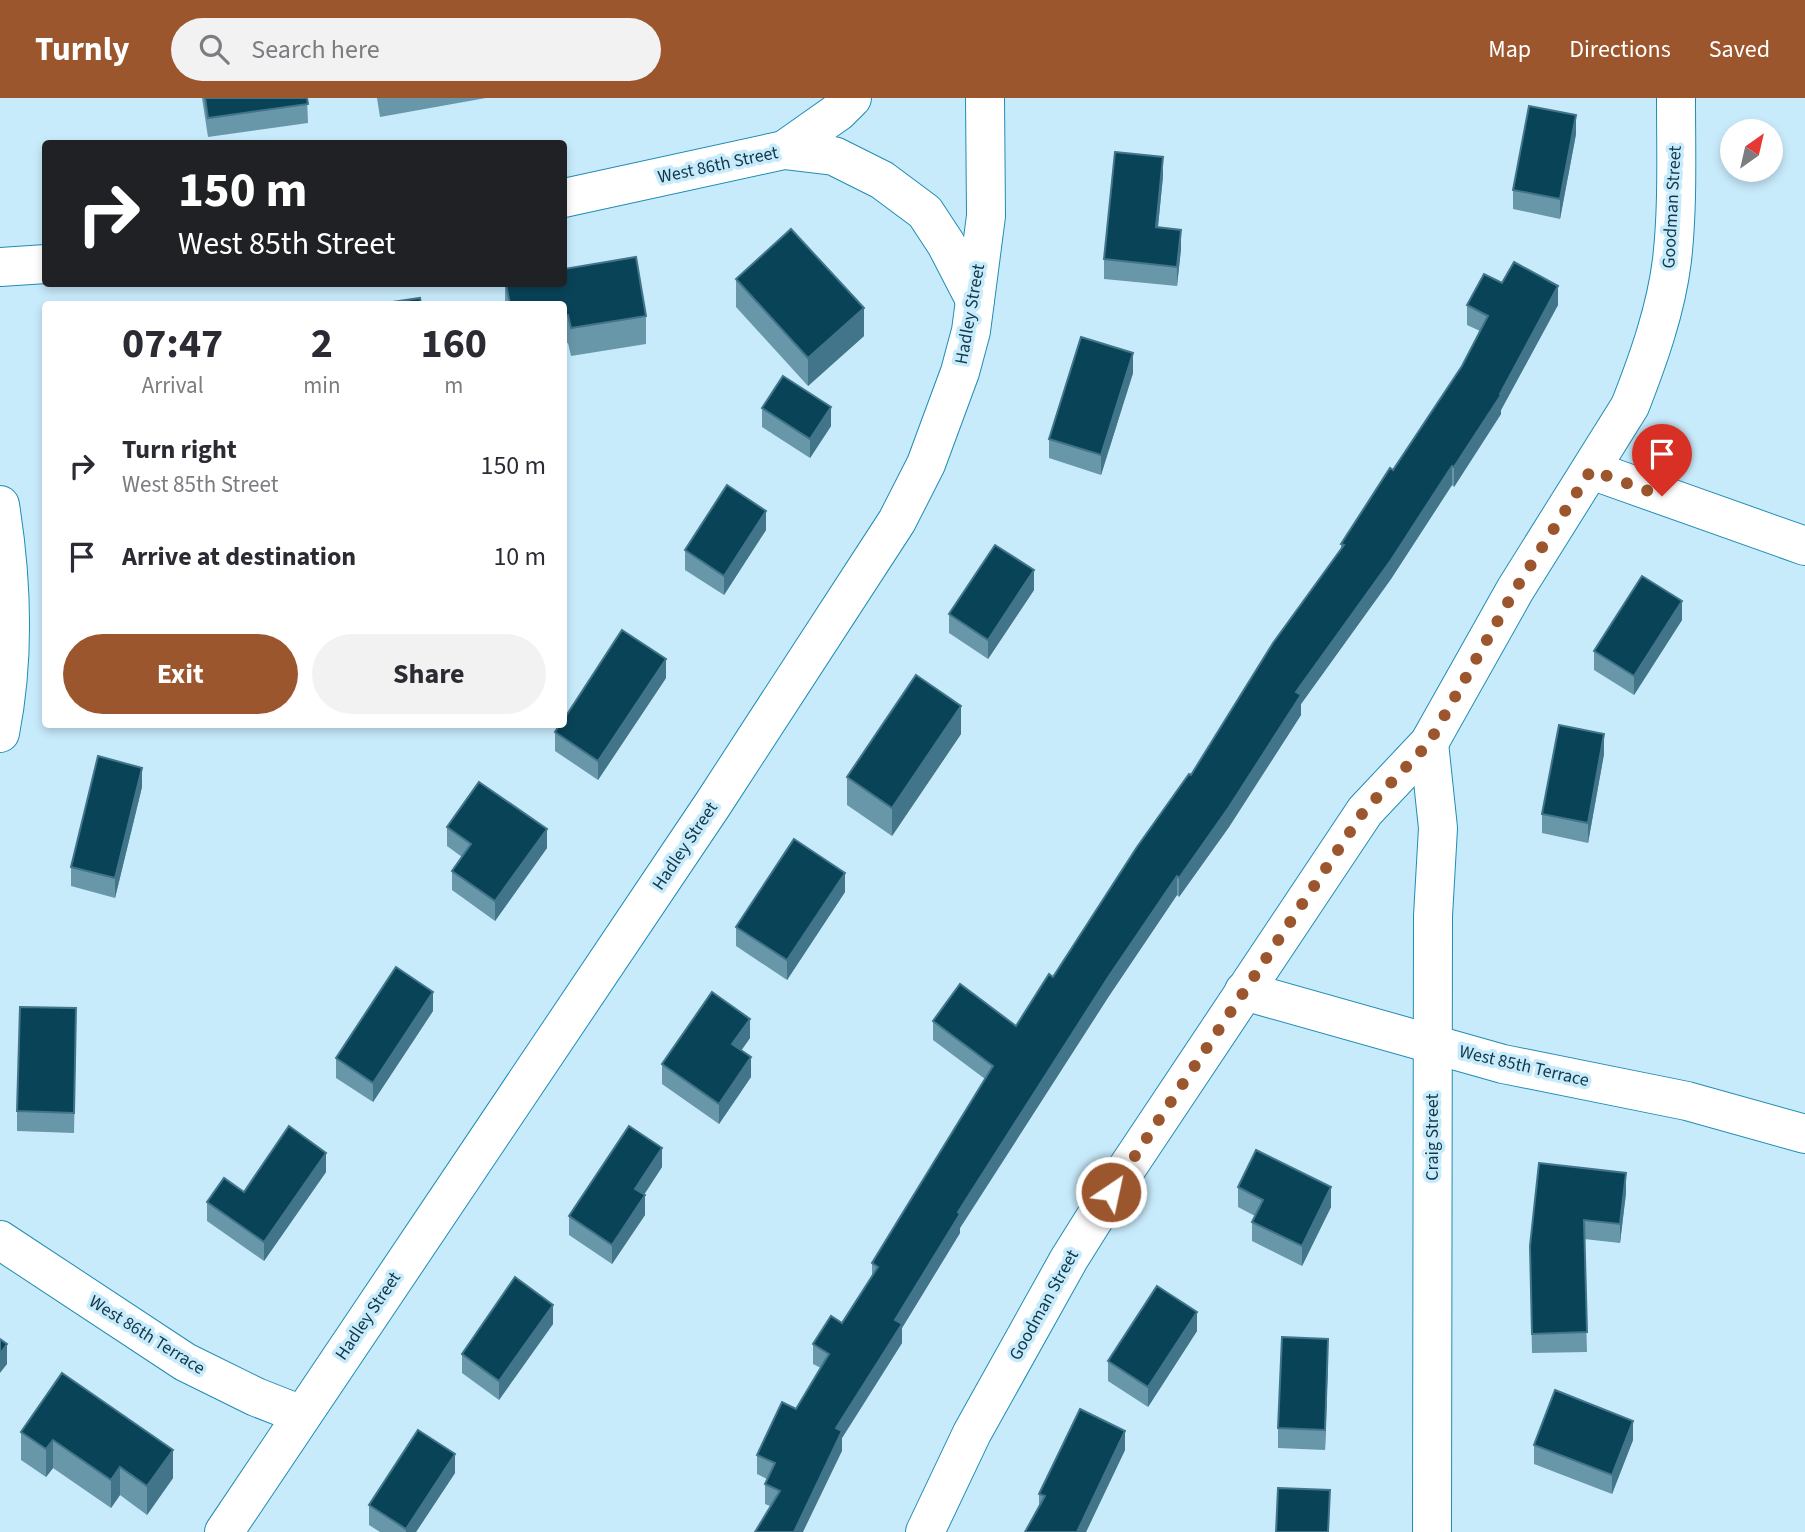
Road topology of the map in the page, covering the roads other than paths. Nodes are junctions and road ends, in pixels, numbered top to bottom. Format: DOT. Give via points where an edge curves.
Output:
graph roads {
  1 [pos="852,98"];
  2 [pos="985,98"];
  3 [pos="1676,98"];
  4 [pos="785,150"];
  5 [pos="567,197"];
  6 [pos="42,264"];
  7 [pos="0,268"];
  8 [pos="975,300"];
  9 [pos="1591,470"];
  10 [pos="0,505"];
  11 [pos="1805,546"];
  12 [pos="0,733"];
  13 [pos="1429,743"];
  14 [pos="1244,991"];
  15 [pos="1432,1043"];
  16 [pos="1805,1134"];
  17 [pos="0,1240"];
  18 [pos="302,1415"];
  19 [pos="224,1532"];
  20 [pos="925,1532"];
  21 [pos="1432,1532"];
  1 -- 4 [label="street"];
  2 -- 8 [label="street, Hadley Street" via="986,216"];
  3 -- 9 [label="street, Goodman Street" via="1672,261 1662,311 1630,406"];
  4 -- 5 [label="street, West 86th Street"];
  4 -- 8 [label="street, West 86th Street" via="834,156 882,180 925,212"];
  6 -- 7 [label="street"];
  8 -- 18 [label="street, Hadley Street" via="960,372 926,464 897,521 713,804"];
  9 -- 11 [label="street"];
  9 -- 13 [label="street, Goodman Street" via="1515,590"];
  10 -- 12 [label="street" via="12,622"];
  13 -- 14 [label="street, Goodman Street" via="1364,811"];
  13 -- 15 [label="street, Craig Street" via="1438,828"];
  14 -- 15 [label="street, West 85th Terrace"];
  14 -- 20 [label="street, Goodman Street" via="1069,1259 972,1433"];
  15 -- 16 [label="street, West 85th Terrace" via="1503,1064 1687,1101"];
  15 -- 21 [label="street, Craig Street"];
  17 -- 18 [label="street, West 86th Terrace" via="185,1362"];
  18 -- 19 [label="street, Hadley Street"];
}
